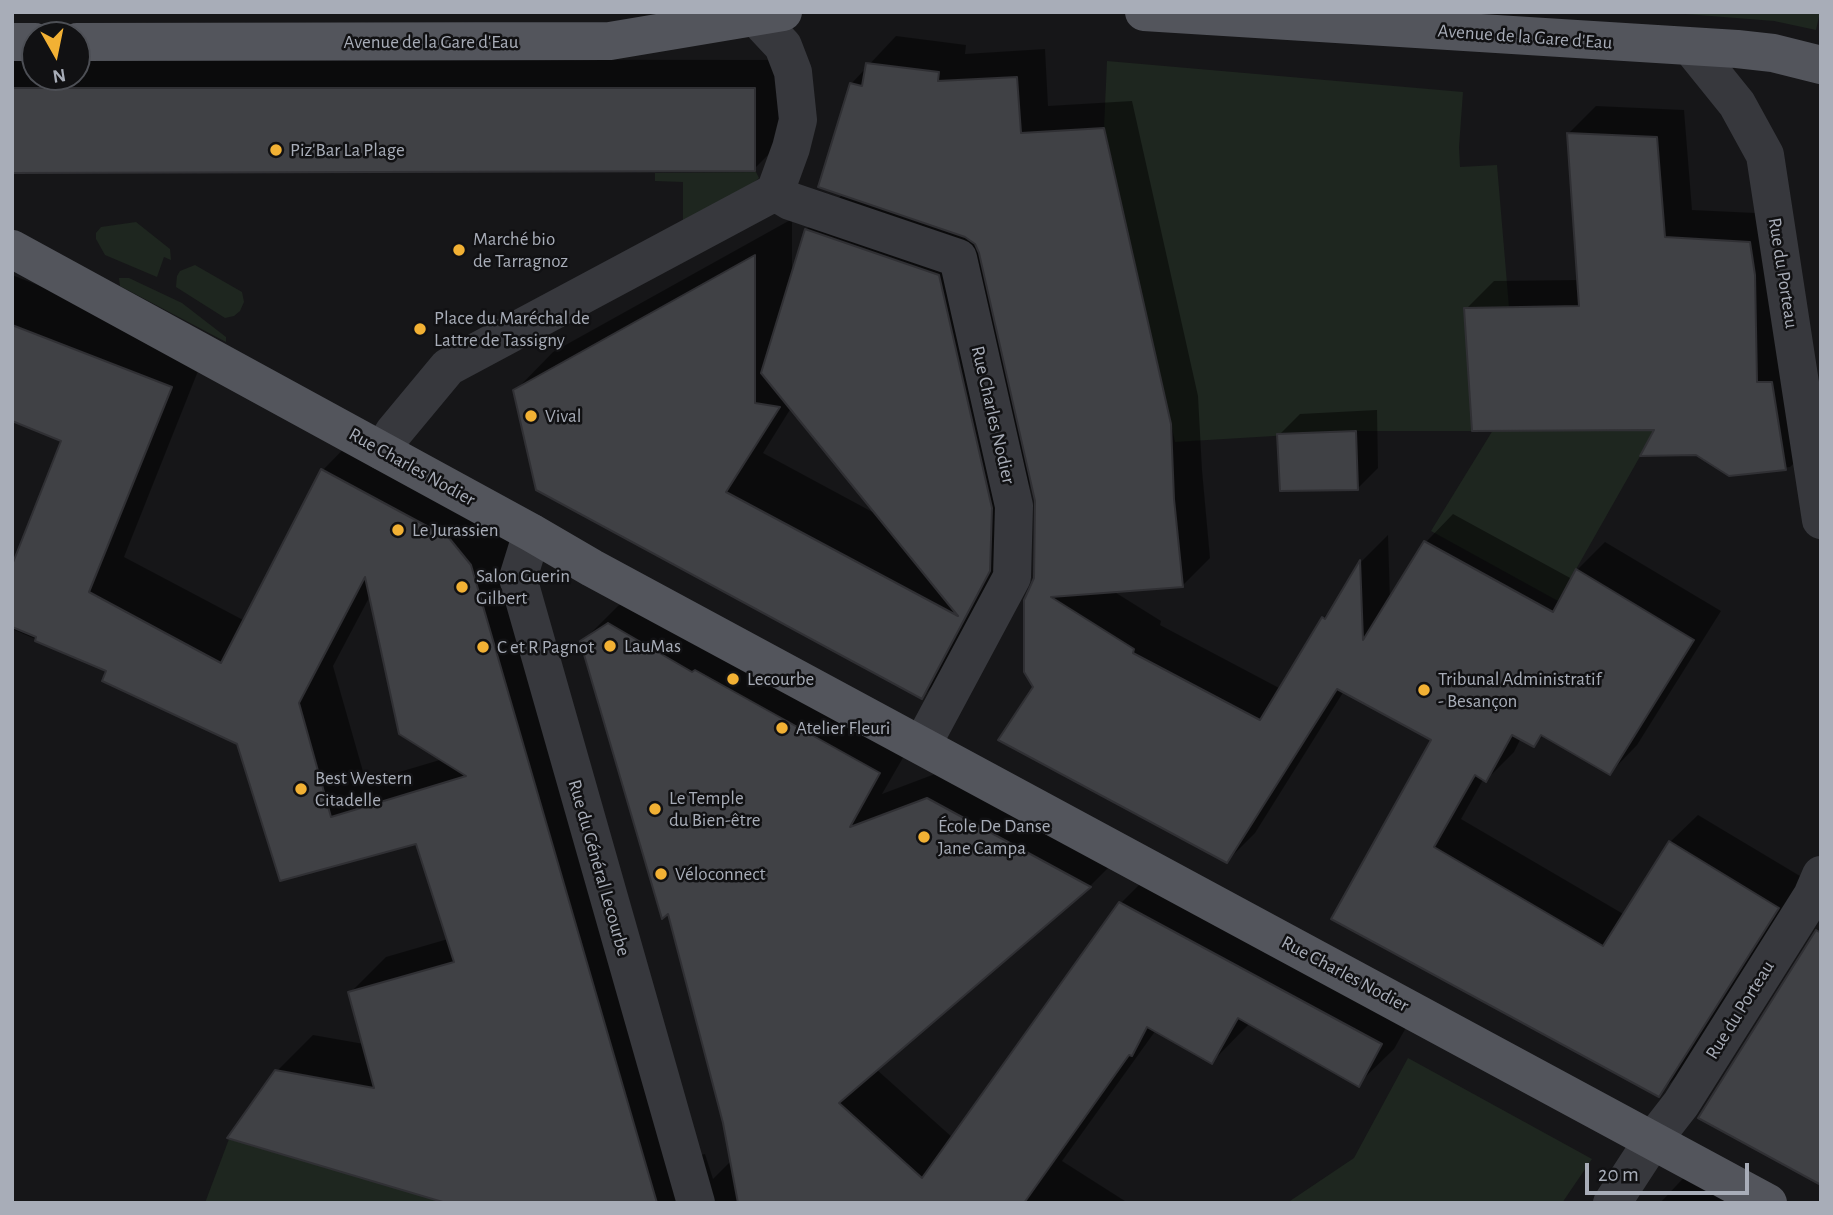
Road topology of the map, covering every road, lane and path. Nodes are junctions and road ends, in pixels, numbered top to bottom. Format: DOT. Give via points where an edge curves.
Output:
graph roads {
  1 [pos="1144,12"];
  2 [pos="769,14"];
  3 [pos="91,42"];
  4 [pos="1691,47"];
  5 [pos="1821,65"];
  6 [pos="775,192"];
  7 [pos="12,249"];
  8 [pos="382,451"];
  9 [pos="1821,520"];
  10 [pos="532,533"];
  11 [pos="922,745"];
  12 [pos="1821,875"];
  13 [pos="1653,1140"];
  14 [pos="696,1203"];
  15 [pos="1612,1203"];
  16 [pos="1768,1203"];
  1 -- 4 [label="main road, Avenue de la Gare d'Eau"];
  2 -- 3 [label="main road, Avenue de la Gare d'Eau" via="610,41"];
  2 -- 6 [label="street" via="793,72 798,120"];
  4 -- 5 [label="main road, Avenue de la Gare d'Eau" via="1773,53"];
  4 -- 9 [label="street, Rue du Porteau" via="1737,104 1765,155"];
  6 -- 8 [label="street" via="448,367"];
  6 -- 11 [label="street, Rue Charles Nodier" via="958,258 1014,506 1012,578"];
  7 -- 8 [label="main road, Rue Charles Nodier"];
  8 -- 10 [label="main road, Rue Charles Nodier"];
  10 -- 11 [label="main road, Rue Charles Nodier"];
  10 -- 14 [label="street, Rue du Général Lecourbe" via="518,578"];
  11 -- 13 [label="main road, Rue Charles Nodier"];
  12 -- 13 [label="street, Rue du Porteau" via="1689,1092"];
  13 -- 15 [label="street, Rue du Porteau"];
  13 -- 16 [label="main road, Rue Charles Nodier"];
}
